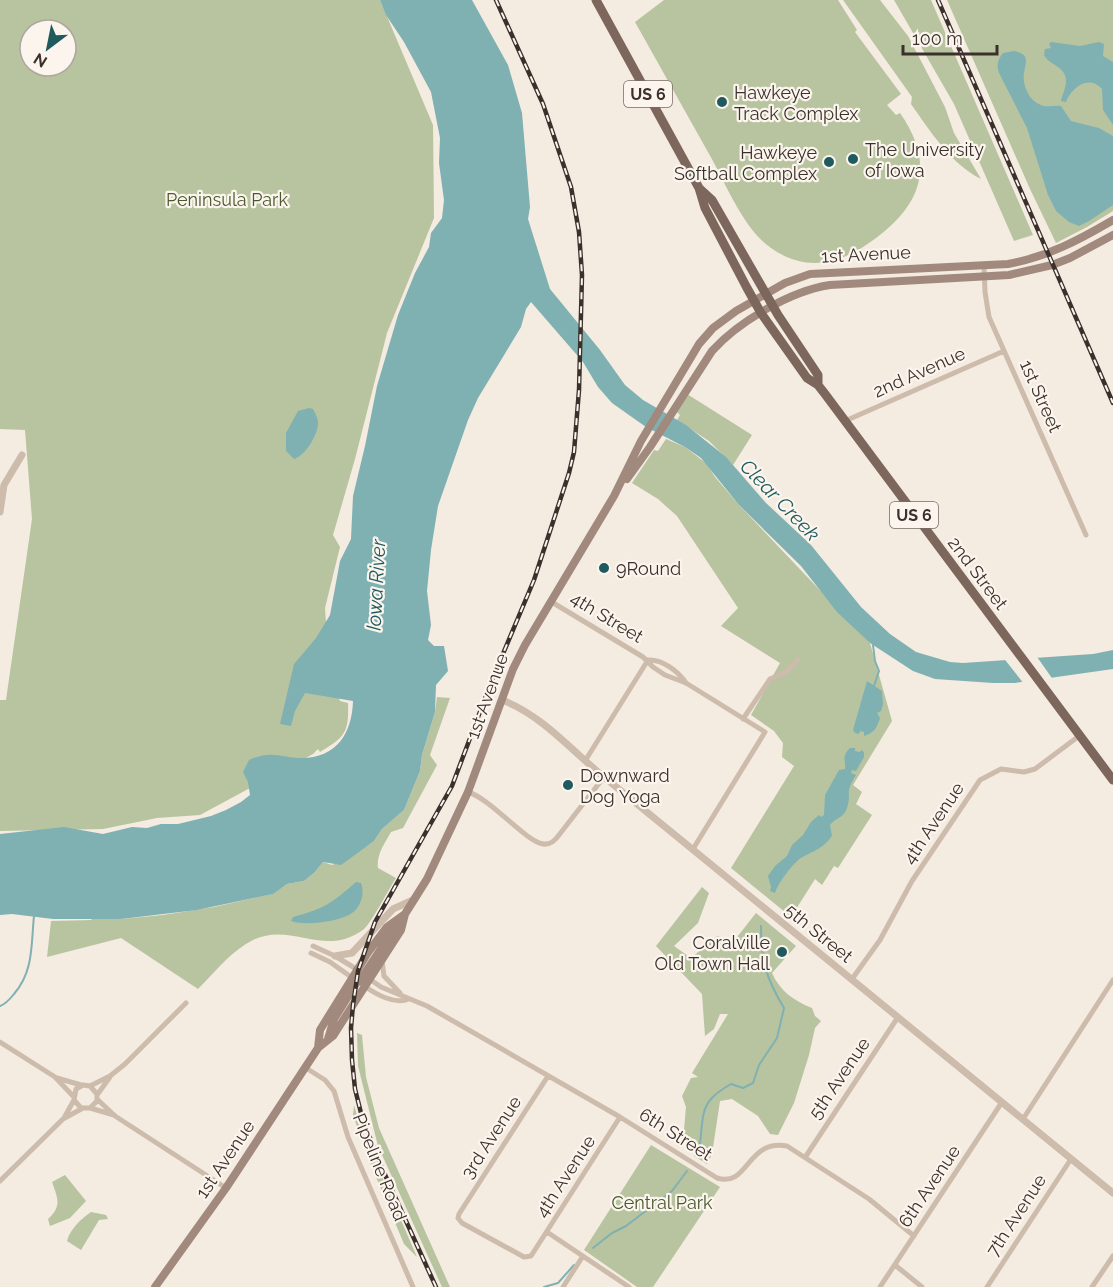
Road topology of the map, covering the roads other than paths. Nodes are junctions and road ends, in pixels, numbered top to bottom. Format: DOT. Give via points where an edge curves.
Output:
graph roads {
  1 [pos="596,0"];
  2 [pos="699,188"];
  3 [pos="1113,220"];
  4 [pos="1113,235"];
  5 [pos="984,265"];
  6 [pos="985,277"];
  7 [pos="766,294"];
  8 [pos="754,301"];
  9 [pos="773,307"];
  10 [pos="761,313"];
  11 [pos="1004,351"];
  12 [pos="818,385"];
  13 [pos="845,421"];
  14 [pos="21,455"];
  15 [pos="2,489"];
  16 [pos="614,496"];
  17 [pos="0,512"];
  18 [pos="1086,535"];
  19 [pos="550,601"];
  20 [pos="798,659"];
  21 [pos="648,660"];
  22 [pos="502,700"];
  23 [pos="743,719"];
  24 [pos="1079,736"];
  25 [pos="585,761"];
  26 [pos="604,777"];
  27 [pos="1113,780"];
  28 [pos="468,792"];
  29 [pos="693,849"];
  30 [pos="415,899"];
  31 [pos="401,916"];
  32 [pos="313,946"];
  33 [pos="311,953"];
  34 [pos="335,956"];
  35 [pos="382,959"];
  36 [pos="361,978"];
  37 [pos="852,979"];
  38 [pos="1113,980"];
  39 [pos="401,994"];
  40 [pos="409,999"];
  41 [pos="186,1003"];
  42 [pos="898,1017"];
  43 [pos="0,1042"];
  44 [pos="318,1048"];
  45 [pos="306,1068"];
  46 [pos="110,1076"];
  47 [pos="548,1076"];
  48 [pos="55,1077"];
  49 [pos="81,1085"];
  50 [pos="90,1086"];
  51 [pos="97,1097"];
  52 [pos="73,1098"];
  53 [pos="1002,1102"];
  54 [pos="83,1108"];
  55 [pos="90,1108"];
  56 [pos="115,1116"];
  57 [pos="620,1117"];
  58 [pos="63,1119"];
  59 [pos="1023,1119"];
  60 [pos="806,1156"];
  61 [pos="1071,1159"];
  62 [pos="0,1181"];
  63 [pos="226,1188"];
  64 [pos="1113,1193"];
  65 [pos="547,1232"];
  66 [pos="914,1236"];
  67 [pos="535,1251"];
  68 [pos="583,1256"];
  69 [pos="1113,1256"];
  70 [pos="895,1264"];
  71 [pos="155,1287"];
  72 [pos="413,1287"];
  73 [pos="563,1287"];
  74 [pos="629,1287"];
  75 [pos="880,1287"];
  76 [pos="922,1287"];
  77 [pos="987,1287"];
  78 [pos="1092,1287"];
  1 -- 2 [label="main road, 2nd Street / US 6"];
  2 -- 7 [label="main road, 2nd Street / US 6" via="712,200"];
  2 -- 8 [label="main road, 2nd Street / US 6" via="705,208"];
  3 -- 5 [label="main road, 1st Avenue" via="1051,253"];
  4 -- 6 [label="main road, 1st Avenue" via="1052,265"];
  5 -- 6 [label="street, 1st Street"];
  5 -- 7 [label="main road, 1st Avenue" via="821,272 799,277"];
  6 -- 9 [label="main road, 1st Avenue" via="819,287"];
  6 -- 11 [label="street, 1st Street" via="989,317"];
  7 -- 8 [label="main road, 1st Avenue"];
  7 -- 9 [label="main road, 2nd Street / US 6"];
  8 -- 10 [label="main road, 2nd Street / US 6"];
  8 -- 16 [label="main road, 1st Avenue" via="723,319 705,336 641,441"];
  9 -- 10 [label="main road, 1st Avenue"];
  9 -- 12 [label="main road, 2nd Street / US 6" via="818,375"];
  10 -- 12 [label="main road, 2nd Street / US 6" via="807,378"];
  10 -- 16 [label="main road, 1st Avenue" via="721,341 704,361 651,447"];
  11 -- 13 [label="street, 2nd Avenue"];
  11 -- 18 [label="street, 1st Street"];
  12 -- 13 [label="main road, 2nd Street / US 6"];
  13 -- 24 [label="main road, 2nd Street / US 6"];
  14 -- 15 [label="street"];
  15 -- 17 [label="street"];
  16 -- 19 [label="main road, 1st Avenue"];
  19 -- 21 [label="street, 4th Street"];
  19 -- 22 [label="main road, 1st Avenue" via="519,656"];
  20 -- 23 [label="street" via="786,672 770,679"];
  21 -- 23 [label="street, 4th Street" via="665,675 686,683"];
  21 -- 25 [label="street"];
  22 -- 25 [label="street, 5th Street" via="529,714"];
  22 -- 28 [label="main road, 1st Avenue"];
  23 -- 29 [label="street, 4th Street" via="765,732"];
  24 -- 27 [label="main road, 2nd Street / US 6"];
  24 -- 37 [label="street, 4th Avenue" via="1035,769 1001,769 980,780"];
  25 -- 26 [label="street, 5th Street"];
  26 -- 28 [label="street" via="554,840 544,844"];
  26 -- 29 [label="street, 5th Street"];
  28 -- 30 [label="main road, 1st Avenue"];
  29 -- 37 [label="street, 5th Street"];
  30 -- 31 [label="main road, 1st Avenue"];
  30 -- 34 [label="street" via="393,909 352,953"];
  31 -- 35 [label="main road, 1st Avenue" via="401,930"];
  31 -- 36 [label="main road, 1st Avenue" via="381,934"];
  32 -- 34 [label="street"];
  33 -- 36 [label="street"];
  34 -- 36 [label="street"];
  35 -- 36 [label="main road, 1st Avenue"];
  35 -- 39 [label="street" via="384,976"];
  36 -- 39 [label="street, 6th Street"];
  36 -- 40 [label="street, 6th Street" via="379,995 398,1001"];
  36 -- 44 [label="main road, 1st Avenue" via="334,1019 327,1042"];
  36 -- 44 [label="main road, 1st Avenue" via="320,1030"];
  37 -- 42 [label="street, 5th Street"];
  38 -- 59 [label="street"];
  39 -- 40 [label="street, 6th Street"];
  40 -- 47 [label="street, 6th Street"];
  41 -- 46 [label="street"];
  42 -- 53 [label="street, 5th Street"];
  42 -- 60 [label="street, 5th Avenue"];
  43 -- 48 [label="street"];
  44 -- 45 [label="main road, 1st Avenue"];
  45 -- 63 [label="main road, 1st Avenue"];
  45 -- 72 [label="street, Pipeline Road" via="334,1091 348,1137"];
  46 -- 50 [label="street"];
  46 -- 51 [label="street"];
  47 -- 57 [label="street, 6th Street"];
  47 -- 67 [label="street, 3rd Avenue" via="458,1218 524,1257"];
  48 -- 49 [label="street"];
  48 -- 52 [label="street"];
  49 -- 50 [label="street"];
  49 -- 52 [label="street"];
  50 -- 51 [label="street"];
  51 -- 55 [label="street"];
  51 -- 56 [label="street"];
  52 -- 54 [label="street"];
  52 -- 58 [label="street"];
  53 -- 59 [label="street, 5th Street"];
  53 -- 66 [label="street, 6th Avenue"];
  54 -- 55 [label="street"];
  54 -- 58 [label="street"];
  55 -- 56 [label="street"];
  56 -- 63 [label="street"];
  57 -- 60 [label="street, 6th Street" via="723,1179 738,1175 767,1146 787,1146"];
  57 -- 65 [label="street, 4th Avenue"];
  58 -- 62 [label="street"];
  59 -- 61 [label="street, 5th Street"];
  60 -- 66 [label="street, 6th Street"];
  61 -- 64 [label="street, 5th Street"];
  61 -- 77 [label="street, 7th Avenue"];
  63 -- 71 [label="main road, 1st Avenue"];
  65 -- 67 [label="street, 4th Avenue"];
  65 -- 68 [label="street"];
  66 -- 70 [label="street, 6th Avenue"];
  68 -- 73 [label="street"];
  68 -- 74 [label="street"];
  69 -- 78 [label="street"];
  70 -- 75 [label="street, 6th Avenue"];
  70 -- 76 [label="street"];
}
